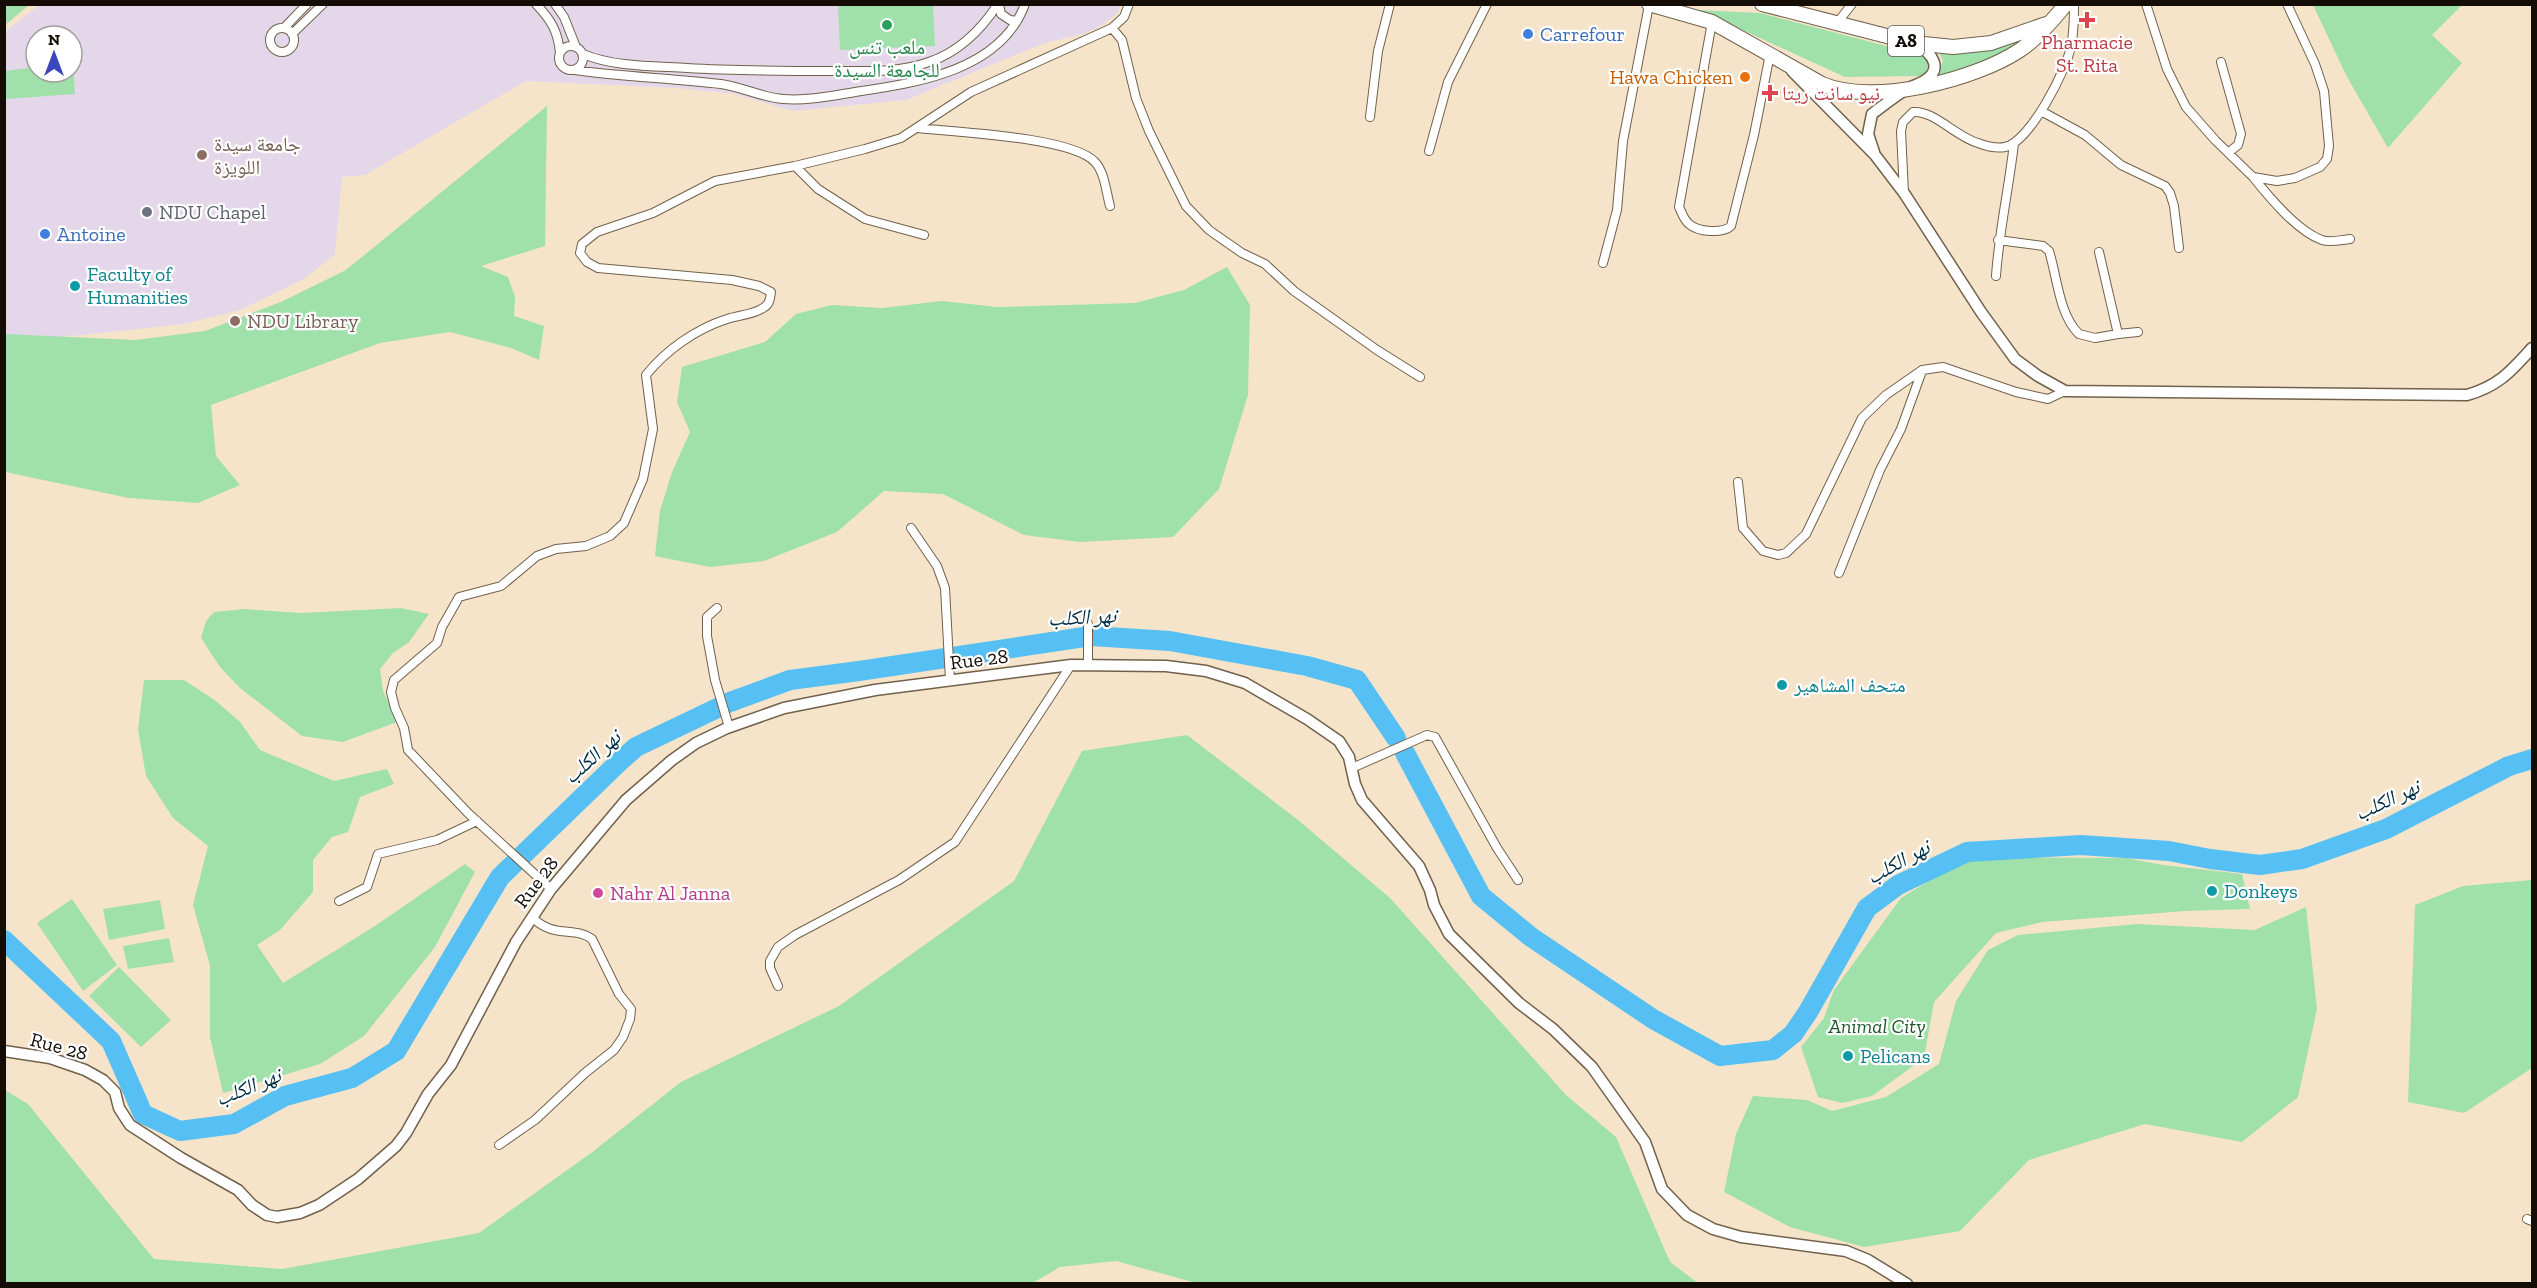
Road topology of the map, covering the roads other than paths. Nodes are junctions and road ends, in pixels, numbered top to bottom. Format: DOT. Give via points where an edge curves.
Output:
graph roads {
  1 [pos="307,4"];
  2 [pos="323,4"];
  3 [pos="536,4"];
  4 [pos="555,4"];
  5 [pos="999,4"];
  6 [pos="1025,4"];
  7 [pos="1129,4"];
  8 [pos="1389,4"];
  9 [pos="1487,4"];
  10 [pos="1649,4"];
  11 [pos="1762,4"];
  12 [pos="1852,4"];
  13 [pos="2066,4"];
  14 [pos="2074,4"];
  15 [pos="2146,4"];
  16 [pos="2287,4"];
  17 [pos="1017,21"];
  18 [pos="1712,22"];
  19 [pos="2050,22"];
  20 [pos="1837,24"];
  21 [pos="284,28"];
  22 [pos="1112,28"];
  23 [pos="292,34"];
  24 [pos="1914,43"];
  25 [pos="579,51"];
  26 [pos="560,53"];
  27 [pos="1776,57"];
  28 [pos="2221,62"];
  29 [pos="575,70"];
  30 [pos="1907,88"];
  31 [pos="2041,111"];
  32 [pos="1370,117"];
  33 [pos="918,128"];
  34 [pos="2014,143"];
  35 [pos="1429,152"];
  36 [pos="2229,153"];
  37 [pos="1875,155"];
  38 [pos="795,166"];
  39 [pos="2253,177"];
  40 [pos="1904,193"];
  41 [pos="1110,206"];
  42 [pos="924,234"];
  43 [pos="2349,239"];
  44 [pos="1998,240"];
  45 [pos="2179,248"];
  46 [pos="2099,252"];
  47 [pos="1603,263"];
  48 [pos="1996,276"];
  49 [pos="2138,332"];
  50 [pos="2118,334"];
  51 [pos="2532,348"];
  52 [pos="1922,370"];
  53 [pos="1420,377"];
  54 [pos="2065,391"];
  55 [pos="1738,482"];
  56 [pos="911,528"];
  57 [pos="1839,573"];
  58 [pos="717,608"];
  59 [pos="1088,624"];
  60 [pos="1088,663"];
  61 [pos="1071,665"];
  62 [pos="950,680"];
  63 [pos="728,723"];
  64 [pos="1352,768"];
  65 [pos="477,821"];
  66 [pos="1518,880"];
  67 [pos="551,889"];
  68 [pos="339,901"];
  69 [pos="531,917"];
  70 [pos="778,986"];
  71 [pos="4,1051"];
  72 [pos="499,1145"];
  73 [pos="1907,1284"];
  1 -- 21 [label="street"];
  2 -- 23 [label="street"];
  3 -- 26 [label="street" via="551,20"];
  4 -- 25 [label="street"];
  5 -- 17 [label="street" via="1001,14"];
  5 -- 25 [label="street" via="975,34 955,50 903,69 752,72 628,64 596,60"];
  6 -- 17 [label="street"];
  7 -- 22 [label="street" via="1124,17"];
  8 -- 32 [label="street" via="1378,51"];
  9 -- 35 [label="street" via="1448,82"];
  10 -- 18 [label="highway, A8"];
  10 -- 47 [label="street" via="1623,141 1617,210"];
  11 -- 20 [label="highway, A8"];
  12 -- 20 [label="street"];
  13 -- 19 [label="highway, A8"];
  14 -- 31 [label="street" via="2069,55"];
  15 -- 36 [label="street" via="2180,98"];
  16 -- 39 [label="street" via="2324,91 2329,153 2320,167 2295,178 2277,181"];
  17 -- 29 [label="street" via="987,53 951,70 917,82 810,99 782,99 724,84"];
  18 -- 27 [label="highway, A8"];
  18 -- 27 [label="street" via="1679,207 1692,227 1726,231 1731,226"];
  19 -- 24 [label="highway, A8" via="1982,45"];
  19 -- 30 [label="highway, A8" via="2024,48 1994,64 1942,83"];
  20 -- 24 [label="highway, A8"];
  21 -- 23 [label="street"];
  21 -- 23 [label="street" via="274,30 270,37 270,45 276,51 291,49"];
  22 -- 33 [label="street" via="971,92"];
  22 -- 53 [label="street" via="1122,40 1136,98 1149,131 1186,206 1209,230 1265,264 1294,291"];
  24 -- 30 [label="street" via="1929,52 1934,68 1926,80"];
  25 -- 26 [label="street" via="567,47"];
  25 -- 29 [label="street" via="582,63"];
  26 -- 29 [label="street" via="562,67"];
  27 -- 30 [label="highway, A8" via="1836,90 1851,93"];
  27 -- 37 [label="street"];
  28 -- 36 [label="street" via="2241,134 2238,146"];
  30 -- 37 [label="street" via="1872,114 1868,134"];
  31 -- 34 [label="street"];
  31 -- 45 [label="street" via="2085,135 2121,165 2165,186 2174,206"];
  33 -- 38 [label="street" via="874,147"];
  33 -- 41 [label="street" via="1029,140 1079,152 1098,167"];
  34 -- 40 [label="street" via="1999,147 1976,143 1929,115 1913,112 1903,122 1901,131"];
  34 -- 44 [label="street"];
  36 -- 39 [label="street"];
  37 -- 40 [label="street"];
  38 -- 42 [label="street" via="818,189 866,219"];
  38 -- 65 [label="street" via="704,185 653,213 597,232 582,244 582,258 598,268 732,280 771,292 770,301 763,309 726,319 680,343 646,375 653,429 643,479 624,523 610,536 586,546 556,549 537,556 501,586 459,597 437,643 393,680 391,692 408,750"];
  39 -- 43 [label="street" via="2287,215 2312,235 2333,242"];
  40 -- 54 [label="street" via="2015,358"];
  44 -- 48 [label="street"];
  44 -- 50 [label="street" via="2043,246 2049,251 2063,306 2079,334 2095,338"];
  46 -- 50 [label="street"];
  49 -- 50 [label="street"];
  51 -- 54 [label="street" via="2505,378 2467,395"];
  52 -- 54 [label="street" via="1943,367 2048,399"];
  52 -- 55 [label="street" via="1862,418 1806,534 1786,553 1763,551 1743,528"];
  52 -- 57 [label="street"];
  56 -- 62 [label="street" via="938,566 945,588"];
  58 -- 63 [label="street" via="707,617 706,626"];
  59 -- 60 [label="street"];
  60 -- 61 [label="street, Rue 28"];
  60 -- 64 [label="street, Rue 28" via="1206,671 1245,683 1328,732 1345,748"];
  61 -- 62 [label="street, Rue 28"];
  61 -- 70 [label="street" via="955,842 898,880 778,947 770,961"];
  62 -- 63 [label="street, Rue 28" via="820,700"];
  63 -- 67 [label="street, Rue 28" via="647,780"];
  64 -- 66 [label="street" via="1427,735 1435,737"];
  64 -- 73 [label="street, Rue 28" via="1362,800 1419,866 1449,934 1519,1004 1553,1029 1592,1067 1645,1142 1662,1189 1687,1215 1713,1229 1741,1237 1846,1251"];
  65 -- 67 [label="street"];
  65 -- 68 [label="street" via="437,840 378,854 368,887"];
  67 -- 69 [label="street, Rue 28"];
  69 -- 71 [label="street, Rue 28" via="456,1056 406,1133 358,1179 300,1213 267,1215 238,1190 130,1125 115,1092 91,1073 50,1058"];
  69 -- 72 [label="street" via="545,928 592,939 631,1015 614,1050 535,1120"];
}
